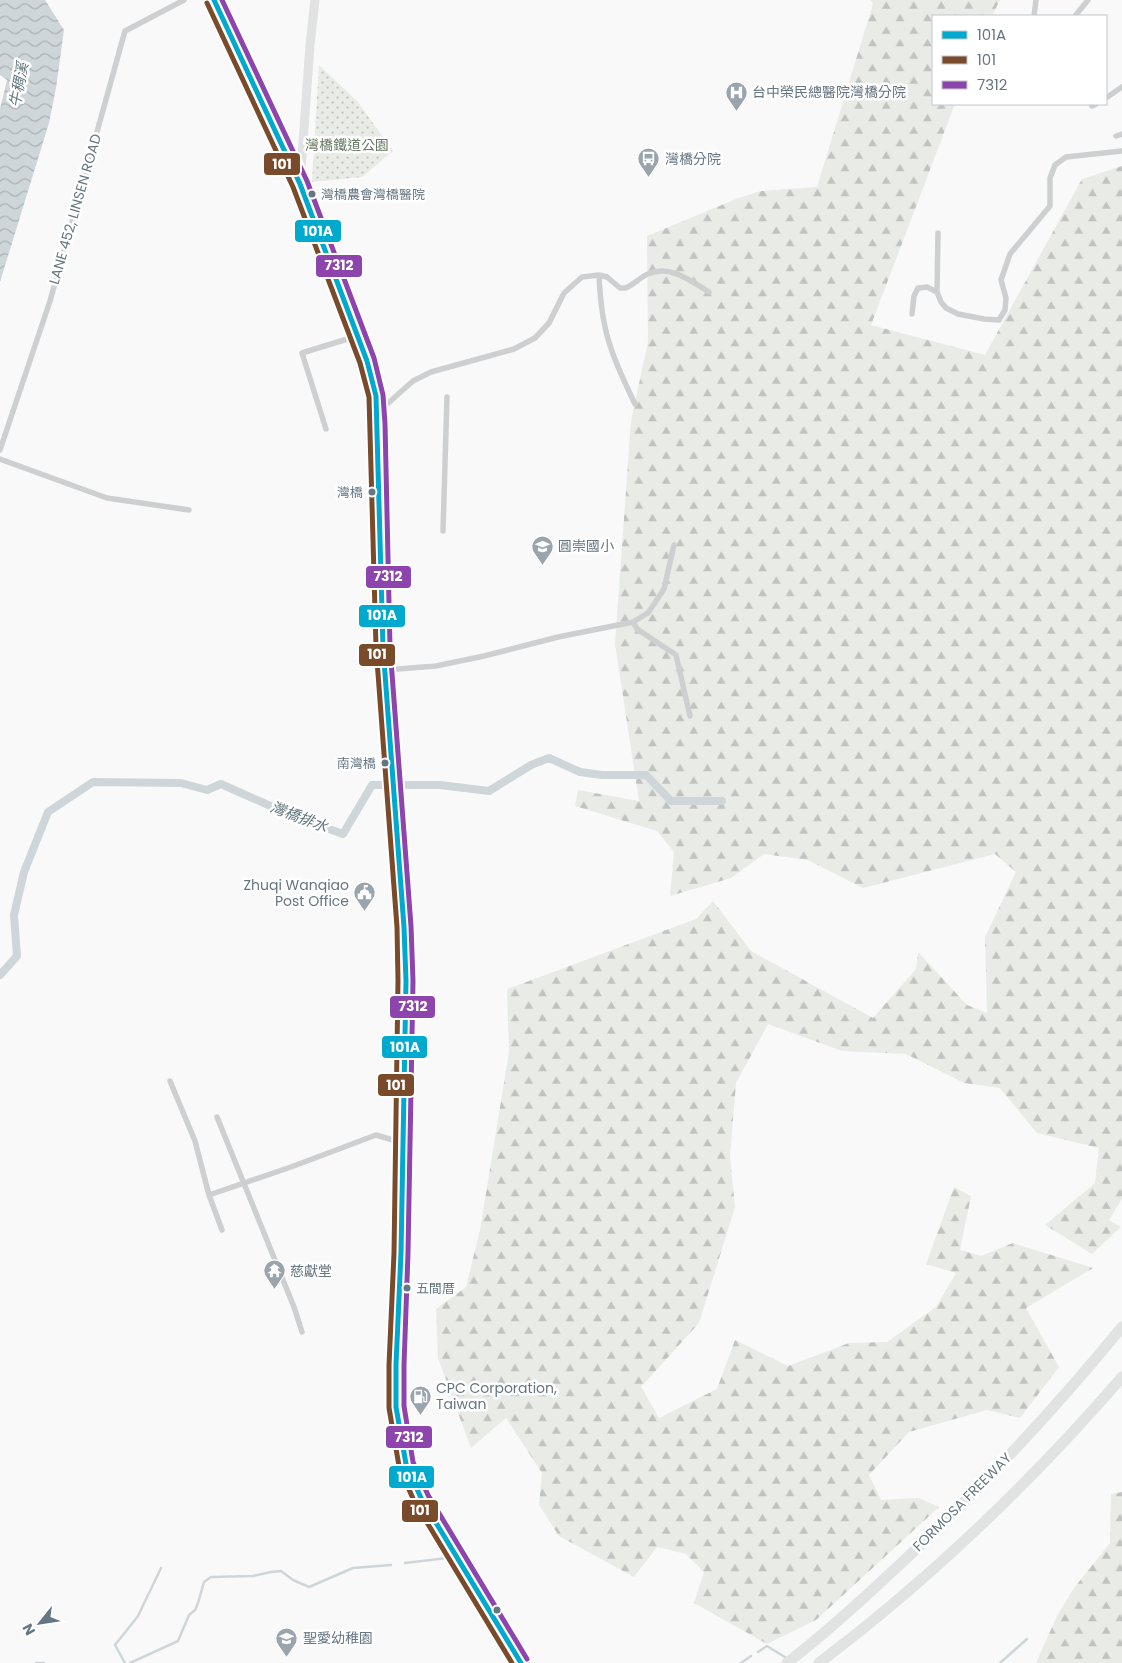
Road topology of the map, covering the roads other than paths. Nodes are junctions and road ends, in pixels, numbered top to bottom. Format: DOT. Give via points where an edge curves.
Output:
graph roads {
  1 [pos="184,0"];
  2 [pos="214,0"];
  3 [pos="315,0"];
  4 [pos="1036,0"];
  5 [pos="1088,0"];
  6 [pos="1034,15"];
  7 [pos="1076,15"];
  8 [pos="1122,87"];
  9 [pos="1107,97"];
  10 [pos="1122,151"];
  11 [pos="300,184"];
  12 [pos="938,233"];
  13 [pos="598,275"];
  14 [pos="709,292"];
  15 [pos="937,292"];
  16 [pos="912,314"];
  17 [pos="357,336"];
  18 [pos="447,398"];
  19 [pos="635,404"];
  20 [pos="378,413"];
  21 [pos="326,429"];
  22 [pos="0,450"];
  23 [pos="0,459"];
  24 [pos="189,510"];
  25 [pos="443,531"];
  26 [pos="674,545"];
  27 [pos="633,622"];
  28 [pos="384,670"];
  29 [pos="690,716"];
  30 [pos="170,1081"];
  31 [pos="217,1117"];
  32 [pos="403,1143"];
  33 [pos="242,1183"];
  34 [pos="209,1195"];
  35 [pos="222,1230"];
  36 [pos="1122,1327"];
  37 [pos="302,1332"];
  38 [pos="1122,1377"];
  39 [pos="521,1663"];
  40 [pos="787,1663"];
  41 [pos="819,1663"];
  1 -- 22 [label="street, LANE 452, LINSEN ROAD" via="125,31 50,300"];
  2 -- 11 [label="main road"];
  3 -- 11 [label="main road"];
  4 -- 6 [label="street"];
  5 -- 7 [label="street"];
  8 -- 9 [label="street"];
  10 -- 15 [label="street" via="1066,157 1055,165 1050,178 1050,206 1010,254 1001,280 1006,298 1005,310 999,320 958,314 946,308"];
  11 -- 17 [label="main road"];
  12 -- 15 [label="street"];
  13 -- 14 [label="street" via="625,288 660,270 684,276"];
  13 -- 19 [label="street" via="609,342"];
  13 -- 20 [label="street" via="582,277 564,293 549,323 535,338 514,349 431,372 413,381"];
  15 -- 16 [label="street" via="927,287 918,288"];
  17 -- 20 [label="main road" via="367,361"];
  17 -- 21 [label="street" via="302,353"];
  18 -- 25 [label="street"];
  20 -- 28 [label="main road"];
  23 -- 24 [label="street" via="107,498"];
  26 -- 27 [label="street" via="664,589 648,613"];
  27 -- 28 [label="street" via="436,666"];
  27 -- 29 [label="street" via="637,629 676,655"];
  28 -- 32 [label="main road" via="404,927"];
  30 -- 34 [label="street" via="195,1141"];
  31 -- 33 [label="street"];
  32 -- 33 [label="street" via="376,1135"];
  32 -- 39 [label="main road" via="396,1407 406,1464 422,1498"];
  33 -- 34 [label="street"];
  33 -- 37 [label="street"];
  34 -- 35 [label="street"];
  36 -- 40 [label="highway, FORMOSA FREEWAY" via="1034,1430 951,1516 823,1635"];
  38 -- 41 [label="highway, FORMOSA FREEWAY" via="972,1533 912,1588"];
}
